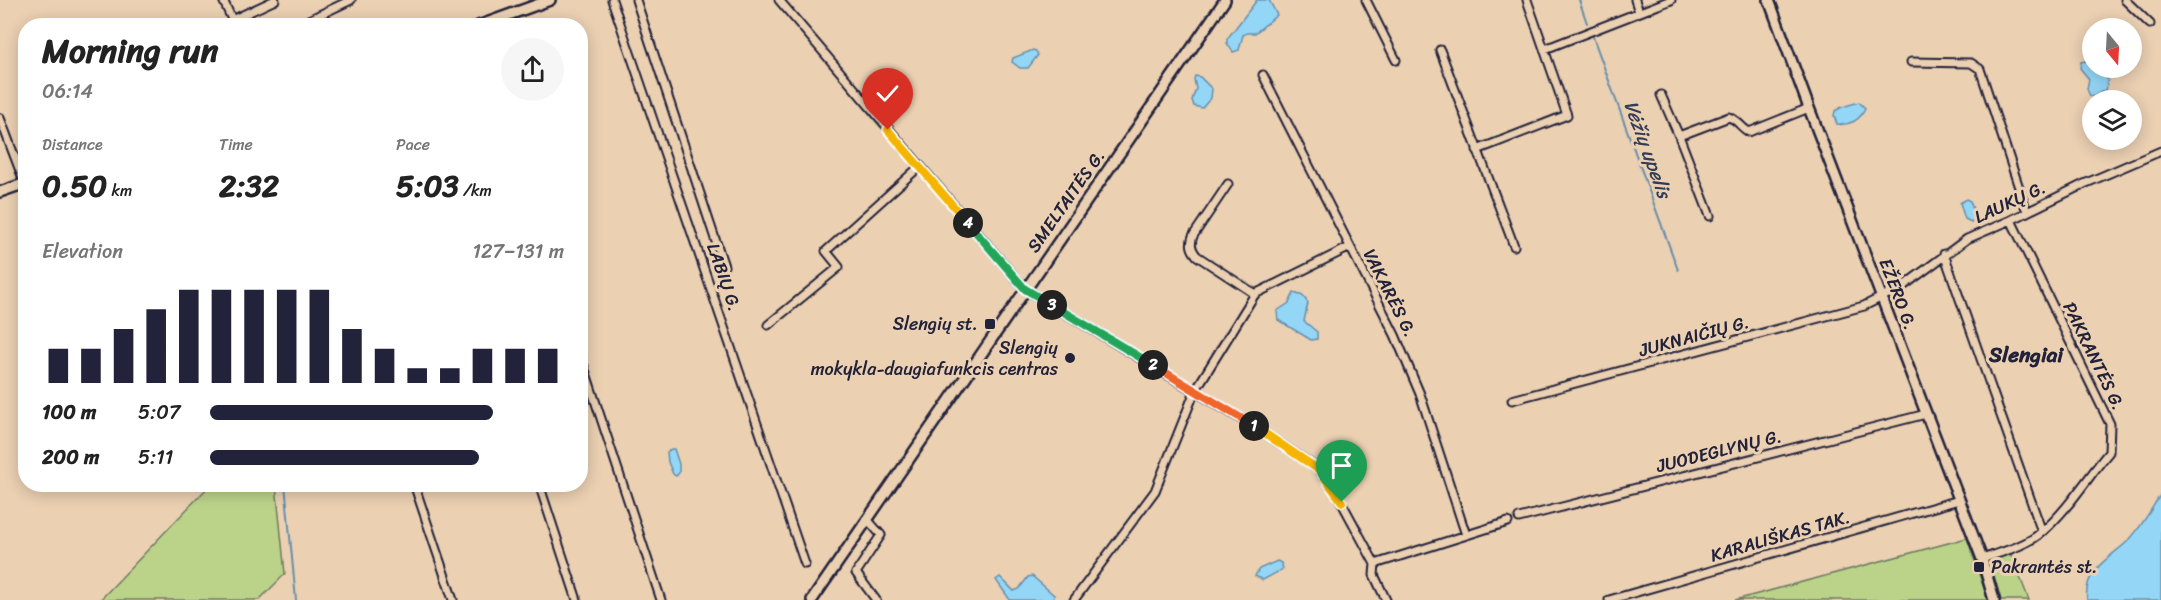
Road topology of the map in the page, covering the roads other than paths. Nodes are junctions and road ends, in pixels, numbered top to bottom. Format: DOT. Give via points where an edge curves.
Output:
graph roads {
  1 [pos="223,0"];
  2 [pos="275,0"];
  3 [pos="351,0"];
  4 [pos="550,0"];
  5 [pos="612,0"];
  6 [pos="636,0"];
  7 [pos="779,0"];
  8 [pos="1225,0"];
  9 [pos="1366,0"];
  10 [pos="1527,0"];
  11 [pos="1635,0"];
  12 [pos="1671,0"];
  13 [pos="1769,0"];
  14 [pos="2125,0"];
  15 [pos="1640,12"];
  16 [pos="232,18"];
  17 [pos="243,18"];
  18 [pos="313,18"];
  19 [pos="500,18"];
  20 [pos="2150,24"];
  21 [pos="1545,49"];
  22 [pos="1440,50"];
  23 [pos="1396,60"];
  24 [pos="1911,62"];
  25 [pos="1263,75"];
  26 [pos="1661,95"];
  27 [pos="1809,108"];
  28 [pos="0,118"];
  29 [pos="1679,135"];
  30 [pos="1478,150"];
  31 [pos="2161,151"];
  32 [pos="18,165"];
  33 [pos="919,167"];
  34 [pos="1228,184"];
  35 [pos="18,186"];
  36 [pos="0,192"];
  37 [pos="2027,212"];
  38 [pos="1710,216"];
  39 [pos="2011,220"];
  40 [pos="1514,246"];
  41 [pos="1350,247"];
  42 [pos="1944,254"];
  43 [pos="724,266"];
  44 [pos="1025,289"];
  45 [pos="1255,294"];
  46 [pos="1882,299"];
  47 [pos="768,325"];
  48 [pos="588,379"];
  49 [pos="1196,391"];
  50 [pos="1512,400"];
  51 [pos="1926,414"];
  52 [pos="417,492"];
  53 [pos="542,492"];
  54 [pos="1959,500"];
  55 [pos="1519,518"];
  56 [pos="867,519"];
  57 [pos="1508,522"];
  58 [pos="2042,532"];
  59 [pos="1466,535"];
  60 [pos="1982,559"];
  61 [pos="805,564"];
  62 [pos="1375,564"];
  63 [pos="453,600"];
  64 [pos="576,600"];
  65 [pos="661,600"];
  66 [pos="812,600"];
  67 [pos="876,600"];
  68 [pos="1074,600"];
  69 [pos="1386,600"];
  70 [pos="1609,600"];
  71 [pos="1994,600"];
  1 -- 16 [label="street"];
  2 -- 17 [label="street"];
  3 -- 18 [label="street"];
  4 -- 19 [label="main road"];
  5 -- 61 [label="street, LABIŲ G."];
  6 -- 43 [label="street"];
  7 -- 33 [label="street"];
  8 -- 44 [label="main road, SMELTAITĖS G."];
  9 -- 23 [label="street"];
  10 -- 21 [label="street"];
  11 -- 15 [label="street"];
  12 -- 15 [label="street"];
  13 -- 27 [label="main road, EŽERO G."];
  14 -- 20 [label="street"];
  15 -- 21 [label="street"];
  21 -- 30 [label="street" via="1567,115"];
  22 -- 30 [label="street"];
  24 -- 37 [label="street" via="1971,63 1980,69"];
  25 -- 41 [label="street, VAKARĖS G."];
  26 -- 29 [label="street"];
  27 -- 29 [label="street" via="1749,132 1729,117"];
  27 -- 46 [label="main road, EŽERO G."];
  28 -- 32 [label="street"];
  29 -- 38 [label="street"];
  30 -- 40 [label="street"];
  31 -- 37 [label="street, LAUKŲ G."];
  33 -- 44 [label="street"];
  33 -- 47 [label="street" via="826,251 839,267"];
  34 -- 45 [label="street" via="1193,236 1191,248"];
  35 -- 36 [label="main road"];
  37 -- 39 [label="street, LAUKŲ G."];
  39 -- 42 [label="street, LAUKŲ G."];
  39 -- 58 [label="street, PAKRANTĖS G." via="2110,424 2109,452"];
  41 -- 45 [label="street"];
  41 -- 59 [label="street, VAKARĖS G." via="1420,394"];
  42 -- 46 [label="street, LAUKŲ G."];
  42 -- 58 [label="street"];
  44 -- 49 [label="street"];
  44 -- 56 [label="main road, SMELTAITĖS G."];
  45 -- 49 [label="street"];
  46 -- 50 [label="street, JUKNAIČIŲ G."];
  46 -- 51 [label="main road, EŽERO G."];
  48 -- 65 [label="street"];
  49 -- 62 [label="street" via="1319,470 1339,497"];
  49 -- 68 [label="street" via="1155,490"];
  51 -- 54 [label="main road, EŽERO G."];
  51 -- 55 [label="street, JUODEGLYNŲ G."];
  52 -- 63 [label="street"];
  53 -- 64 [label="street"];
  54 -- 60 [label="main road, EŽERO G."];
  54 -- 70 [label="street, KARALIŠKAS TAK."];
  56 -- 66 [label="main road, SMELTAITĖS G."];
  56 -- 67 [label="street" via="880,535 856,573"];
  57 -- 59 [label="street"];
  58 -- 60 [label="street, PAKRANTĖS G."];
  59 -- 62 [label="street"];
  60 -- 71 [label="main road, EŽERO G."];
  62 -- 69 [label="street" via="1374,575"];
}
